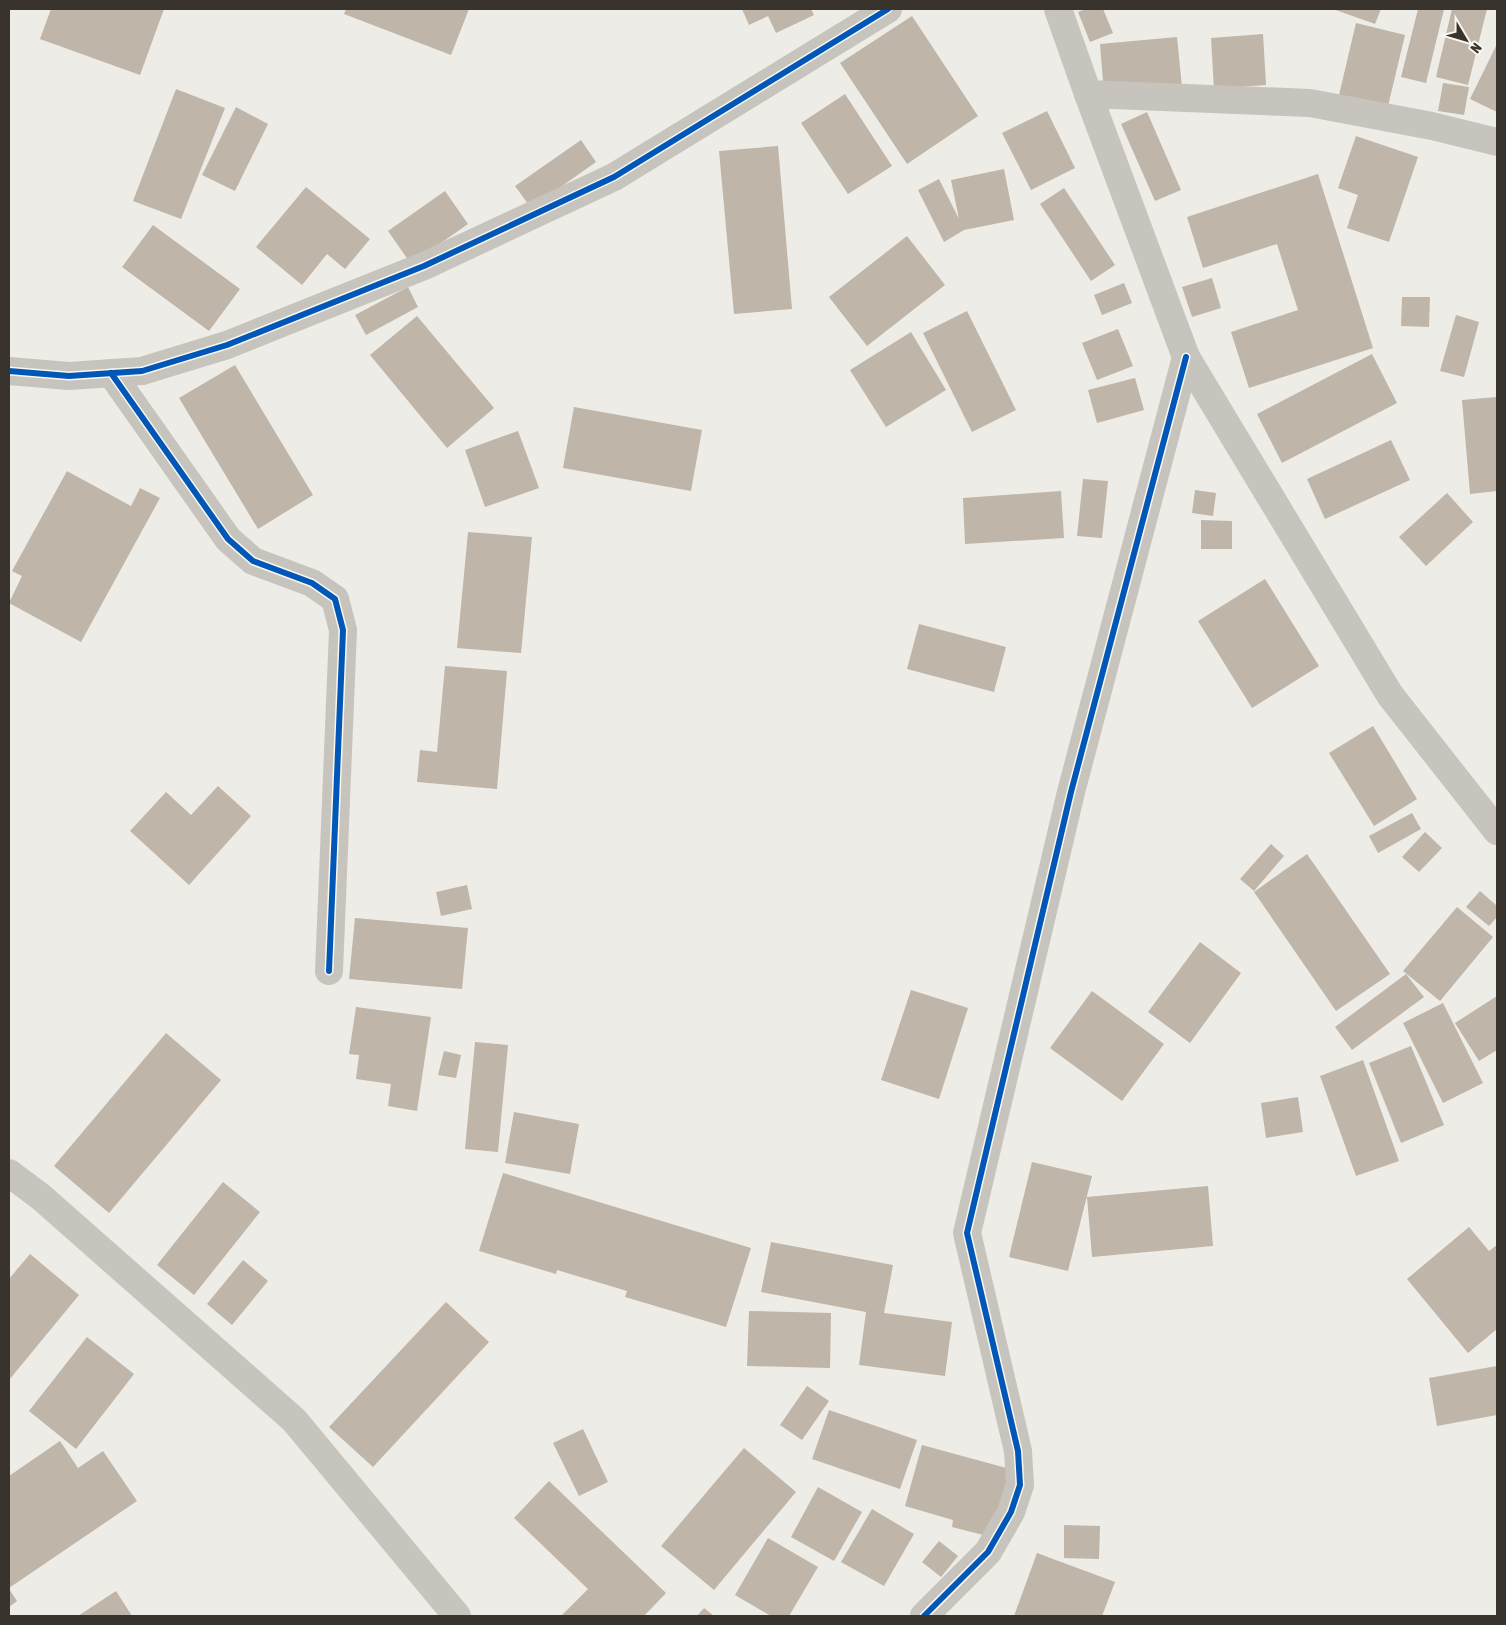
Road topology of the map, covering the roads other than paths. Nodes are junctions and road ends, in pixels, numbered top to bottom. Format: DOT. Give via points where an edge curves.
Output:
graph roads {
  1 [pos="888,9"];
  2 [pos="1058,9"];
  3 [pos="1088,94"];
  4 [pos="1497,142"];
  5 [pos="1186,357"];
  6 [pos="9,370"];
  7 [pos="111,373"];
  8 [pos="1497,831"];
  9 [pos="329,971"];
  10 [pos="9,1173"];
  11 [pos="457,1616"];
  12 [pos="924,1616"];
  1 -- 7 [label="street" via="614,177 424,266 227,345 142,371"];
  2 -- 3 [label="street"];
  3 -- 4 [label="street" via="1310,103"];
  3 -- 5 [label="street"];
  5 -- 8 [label="street" via="1390,695"];
  5 -- 12 [label="street" via="1071,792 967,1233 1018,1451 1020,1485 1011,1512 988,1552"];
  6 -- 7 [label="street" via="69,376"];
  7 -- 9 [label="street" via="228,539 253,561 312,583 335,599 342,630"];
  10 -- 11 [label="street" via="41,1197 294,1420"];
}
